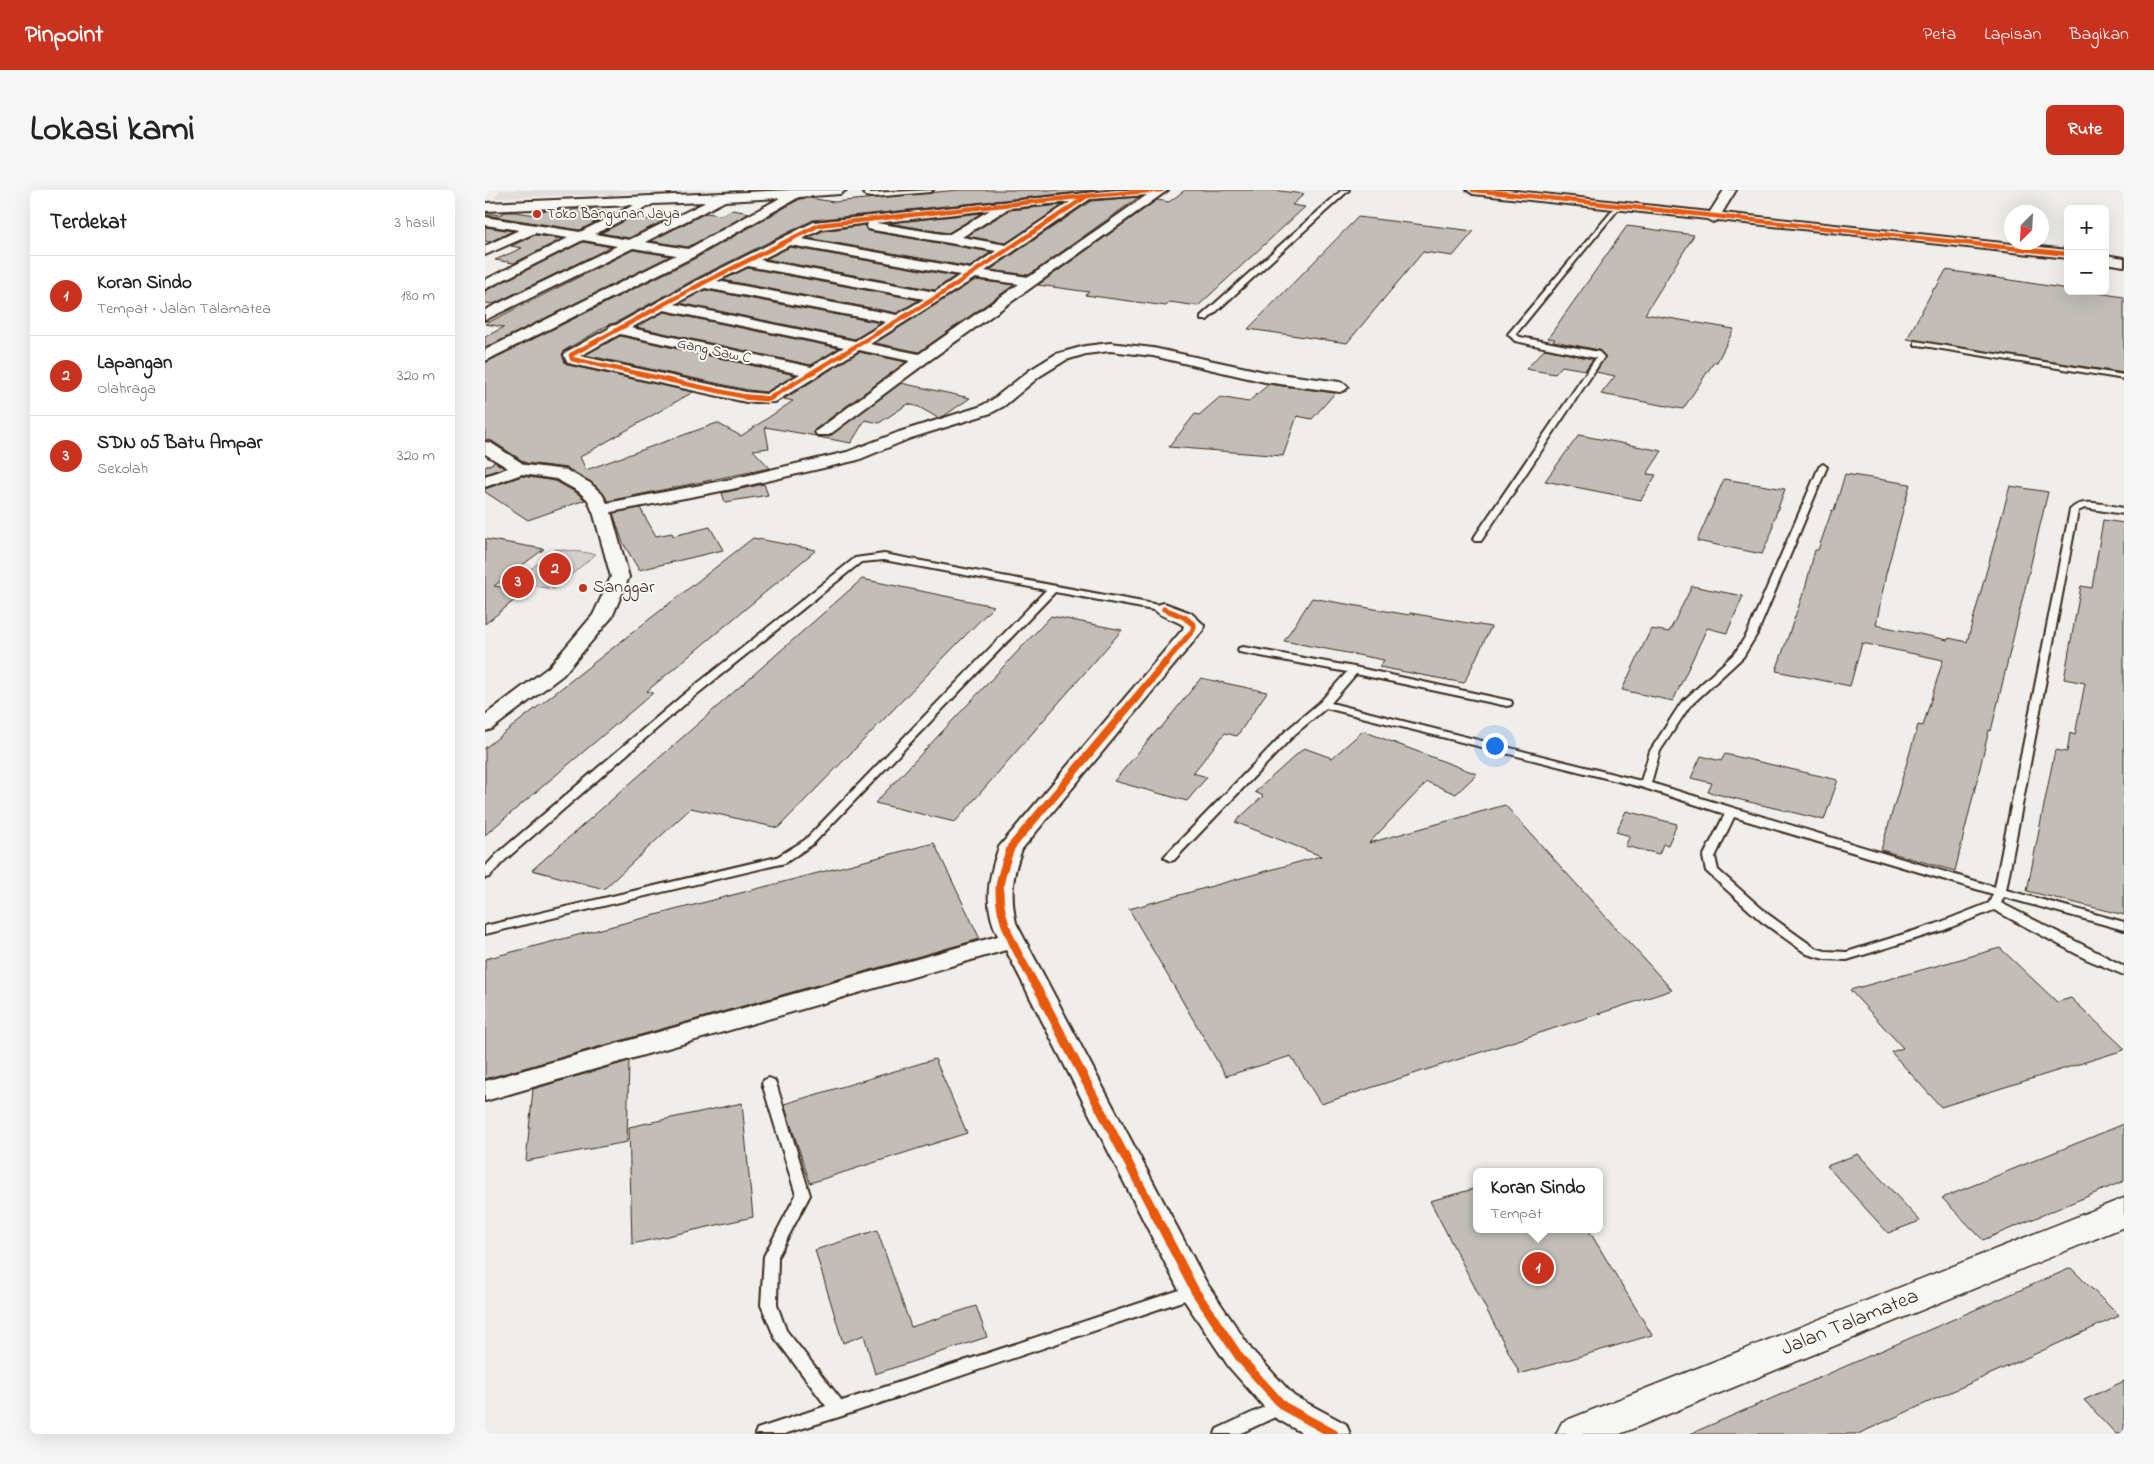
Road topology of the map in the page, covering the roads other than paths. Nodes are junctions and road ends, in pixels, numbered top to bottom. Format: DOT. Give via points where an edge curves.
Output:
graph roads {
  1 [pos="840,190"];
  2 [pos="865,190"];
  3 [pos="931,190"];
  4 [pos="1003,190"];
  5 [pos="1163,190"];
  6 [pos="1346,190"];
  7 [pos="1473,190"];
  8 [pos="1730,190"];
  9 [pos="799,194"];
  10 [pos="1567,195"];
  11 [pos="1087,196"];
  12 [pos="726,197"];
  13 [pos="655,199"];
  14 [pos="582,203"];
  15 [pos="1009,205"];
  16 [pos="513,206"];
  17 [pos="1618,206"];
  18 [pos="485,207"];
  19 [pos="1713,218"];
  20 [pos="485,220"];
  21 [pos="853,220"];
  22 [pos="533,229"];
  23 [pos="583,235"];
  24 [pos="950,239"];
  25 [pos="787,240"];
  26 [pos="632,244"];
  27 [pos="1008,249"];
  28 [pos="485,251"];
  29 [pos="690,253"];
  30 [pos="2064,254"];
  31 [pos="2109,260"];
  32 [pos="746,261"];
  33 [pos="2124,262"];
  34 [pos="971,273"];
  35 [pos="1033,282"];
  36 [pos="703,283"];
  37 [pos="485,285"];
  38 [pos="937,297"];
  39 [pos="661,305"];
  40 [pos="485,316"];
  41 [pos="1204,318"];
  42 [pos="899,320"];
  43 [pos="615,330"];
  44 [pos="1918,343"];
  45 [pos="856,346"];
  46 [pos="489,351"];
  47 [pos="922,359"];
  48 [pos="813,372"];
  49 [pos="2124,376"];
  50 [pos="1340,387"];
  51 [pos="823,432"];
  52 [pos="485,446"];
  53 [pos="1823,467"];
  54 [pos="521,469"];
  55 [pos="485,482"];
  56 [pos="600,509"];
  57 [pos="2124,511"];
  58 [pos="1478,539"];
  59 [pos="1053,588"];
  60 [pos="1164,609"];
  61 [pos="1243,650"];
  62 [pos="1354,670"];
  63 [pos="1507,703"];
  64 [pos="1324,704"];
  65 [pos="485,725"];
  66 [pos="1645,784"];
  67 [pos="1731,812"];
  68 [pos="1170,857"];
  69 [pos="485,874"];
  70 [pos="2000,892"];
  71 [pos="1994,905"];
  72 [pos="2124,926"];
  73 [pos="485,930"];
  74 [pos="1013,940"];
  75 [pos="2124,971"];
  76 [pos="769,1083"];
  77 [pos="485,1091"];
  78 [pos="2124,1212"];
  79 [pos="1195,1290"];
  80 [pos="1283,1406"];
  81 [pos="839,1410"];
  82 [pos="763,1434"];
  83 [pos="1223,1434"];
  84 [pos="1334,1434"];
  85 [pos="1576,1434"];
  1 -- 9 [label="street"];
  2 -- 3 [label="lane" via="872,195"];
  4 -- 15 [label="street"];
  5 -- 11 [label="street"];
  5 -- 35 [label="street"];
  6 -- 41 [label="lane"];
  7 -- 10 [label="street"];
  8 -- 19 [label="street"];
  9 -- 12 [label="street"];
  9 -- 29 [label="street"];
  10 -- 17 [label="street"];
  11 -- 15 [label="street"];
  11 -- 27 [label="street"];
  12 -- 13 [label="street"];
  12 -- 26 [label="street"];
  13 -- 14 [label="street"];
  13 -- 23 [label="street"];
  14 -- 16 [label="street"];
  14 -- 22 [label="street"];
  15 -- 21 [label="street"];
  15 -- 24 [label="street"];
  16 -- 18 [label="street"];
  16 -- 20 [label="street"];
  17 -- 19 [label="street"];
  17 -- 58 [label="lane" via="1513,334 1518,339 1600,357"];
  19 -- 30 [label="street"];
  20 -- 22 [label="street"];
  21 -- 24 [label="street"];
  21 -- 25 [label="street" via="819,225"];
  22 -- 23 [label="street"];
  22 -- 28 [label="street"];
  23 -- 26 [label="street"];
  23 -- 37 [label="street"];
  24 -- 27 [label="street"];
  25 -- 32 [label="street"];
  25 -- 34 [label="street"];
  26 -- 29 [label="street"];
  26 -- 40 [label="street"];
  27 -- 34 [label="street"];
  29 -- 46 [label="street"];
  31 -- 33 [label="street"];
  32 -- 36 [label="street"];
  32 -- 38 [label="street"];
  34 -- 35 [label="street"];
  34 -- 38 [label="street"];
  35 -- 47 [label="street"];
  36 -- 39 [label="street"];
  36 -- 42 [label="street"];
  38 -- 42 [label="street"];
  39 -- 43 [label="street"];
  39 -- 45 [label="street"];
  42 -- 45 [label="street"];
  43 -- 48 [label="street, Gang Saw C"];
  43 -- 48 [label="street" via="571,355 572,359 765,400"];
  44 -- 49 [label="lane"];
  45 -- 47 [label="street"];
  45 -- 48 [label="street"];
  47 -- 51 [label="street"];
  50 -- 56 [label="street" via="1265,376 1153,352 1110,347 1085,350 1061,357 985,410 905,435 852,456 732,484"];
  52 -- 54 [label="street"];
  53 -- 66 [label="lane" via="1751,634 1739,655 1685,705 1655,751"];
  54 -- 55 [label="street"];
  54 -- 56 [label="street" via="560,474 584,487"];
  56 -- 65 [label="street" via="620,577 601,617 556,671"];
  57 -- 70 [label="lane" via="2085,505 2074,510"];
  59 -- 60 [label="lane"];
  59 -- 69 [label="lane" via="884,556 858,560 687,697"];
  59 -- 73 [label="lane" via="809,842 781,860"];
  60 -- 74 [label="street" via="1183,614 1194,625 1193,630 1011,847 1001,874 998,899 1004,923"];
  61 -- 62 [label="lane"];
  62 -- 63 [label="lane"];
  62 -- 64 [label="lane"];
  64 -- 66 [label="lane"];
  64 -- 68 [label="lane" via="1291,732"];
  66 -- 67 [label="lane"];
  67 -- 70 [label="lane"];
  67 -- 71 [label="lane" via="1709,857 1712,871 1765,918 1811,951 1847,956 1939,927"];
  70 -- 71 [label="lane"];
  70 -- 72 [label="lane"];
  71 -- 75 [label="lane"];
  74 -- 77 [label="street"];
  74 -- 79 [label="street"];
  76 -- 81 [label="lane" via="803,1195 771,1256 769,1305 780,1333"];
  78 -- 85 [label="street, Jalan Talamatea"];
  79 -- 80 [label="street" via="1241,1358"];
  79 -- 81 [label="lane"];
  80 -- 83 [label="lane"];
  80 -- 84 [label="street"];
  81 -- 82 [label="lane"];
}
